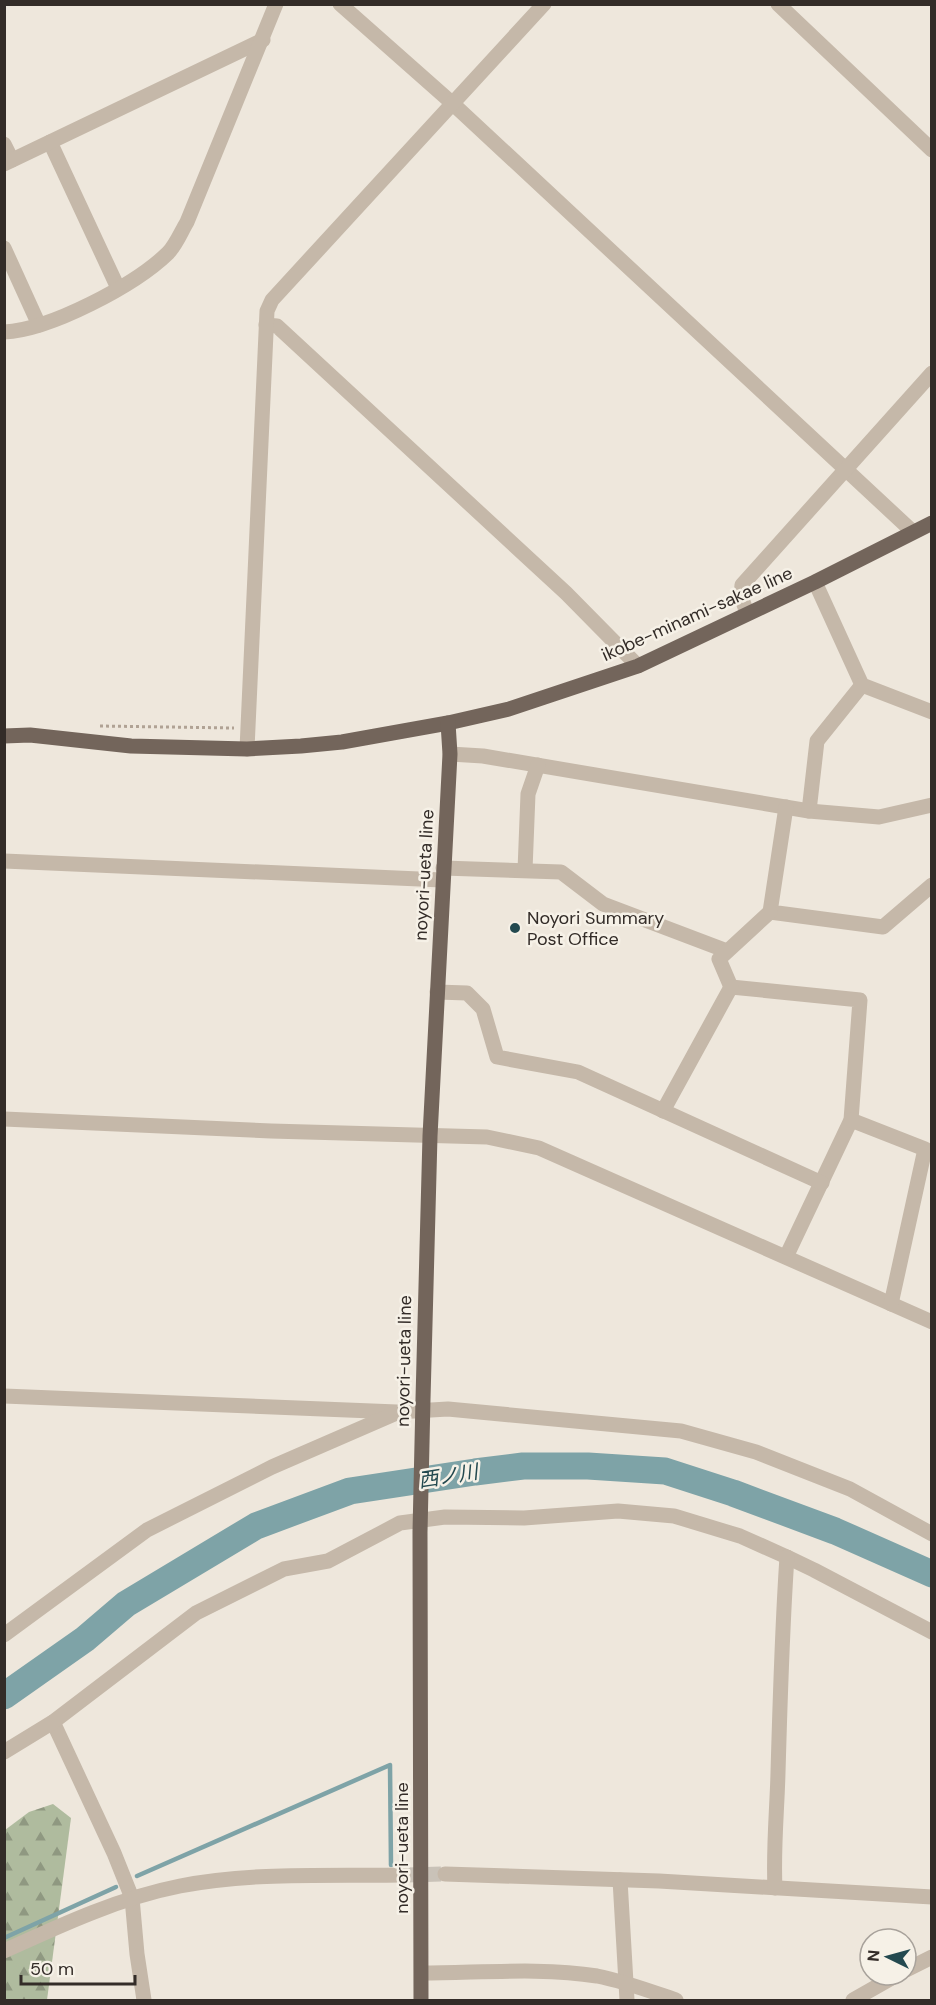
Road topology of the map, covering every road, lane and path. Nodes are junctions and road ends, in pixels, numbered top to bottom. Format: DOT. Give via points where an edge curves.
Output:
graph roads {
  1 [pos="276,4"];
  2 [pos="340,4"];
  3 [pos="544,4"];
  4 [pos="778,4"];
  5 [pos="263,40"];
  6 [pos="452,104"];
  7 [pos="50,142"];
  8 [pos="4,144"];
  9 [pos="932,150"];
  10 [pos="8,162"];
  11 [pos="4,248"];
  12 [pos="118,288"];
  13 [pos="39,325"];
  14 [pos="266,325"];
  15 [pos="4,332"];
  16 [pos="932,374"];
  17 [pos="846,470"];
  18 [pos="932,523"];
  19 [pos="914,532"];
  20 [pos="815,582"];
  21 [pos="747,613"];
  22 [pos="638,666"];
  23 [pos="862,685"];
  24 [pos="932,712"];
  25 [pos="448,723"];
  26 [pos="94,726"];
  27 [pos="239,728"];
  28 [pos="4,736"];
  29 [pos="247,749"];
  30 [pos="450,754"];
  31 [pos="538,765"];
  32 [pos="932,805"];
  33 [pos="786,807"];
  34 [pos="808,811"];
  35 [pos="4,861"];
  36 [pos="525,870"];
  37 [pos="443,874"];
  38 [pos="932,885"];
  39 [pos="770,912"];
  40 [pos="727,951"];
  41 [pos="731,987"];
  42 [pos="437,992"];
  43 [pos="663,1111"];
  44 [pos="4,1119"];
  45 [pos="851,1120"];
  46 [pos="430,1136"];
  47 [pos="822,1183"];
  48 [pos="786,1257"];
  49 [pos="891,1304"];
  50 [pos="932,1322"];
  51 [pos="4,1396"];
  52 [pos="397,1412"];
  53 [pos="932,1534"];
  54 [pos="787,1557"];
  55 [pos="932,1632"];
  56 [pos="4,1635"];
  57 [pos="53,1722"];
  58 [pos="4,1752"];
  59 [pos="445,1874"];
  60 [pos="403,1875"];
  61 [pos="620,1881"];
  62 [pos="775,1888"];
  63 [pos="132,1898"];
  64 [pos="932,1898"];
  65 [pos="4,1951"];
  66 [pos="932,1957"];
  67 [pos="918,1964"];
  68 [pos="422,1973"];
  69 [pos="626,1984"];
  70 [pos="877,1987"];
  71 [pos="144,2001"];
  72 [pos="421,2001"];
  73 [pos="627,2001"];
  74 [pos="676,2001"];
  75 [pos="853,2001"];
  1 -- 5 [label="street"];
  2 -- 6 [label="street"];
  3 -- 6 [label="street"];
  4 -- 9 [label="street"];
  5 -- 7 [label="street"];
  5 -- 12 [label="street" via="187,222 170,251 148,271"];
  6 -- 14 [label="street" via="272,300"];
  6 -- 17 [label="street"];
  7 -- 10 [label="street"];
  7 -- 12 [label="street"];
  8 -- 10 [label="street"];
  11 -- 13 [label="street"];
  12 -- 13 [label="street" via="81,309"];
  13 -- 15 [label="street"];
  14 -- 22 [label="street" via="278,326 566,593"];
  14 -- 29 [label="street"];
  16 -- 17 [label="street"];
  17 -- 19 [label="street"];
  17 -- 21 [label="street" via="741,585"];
  18 -- 19 [label="main road, ikobe-minami-sakae line"];
  19 -- 20 [label="main road, ikobe-minami-sakae line"];
  20 -- 21 [label="main road, ikobe-minami-sakae line"];
  20 -- 23 [label="street"];
  21 -- 22 [label="main road, ikobe-minami-sakae line"];
  22 -- 25 [label="main road, ikobe-minami-sakae line" via="509,709"];
  23 -- 24 [label="street"];
  23 -- 34 [label="street" via="818,741"];
  25 -- 29 [label="main road, ikobe-minami-sakae line" via="332,743"];
  25 -- 30 [label="main road, noyori-ueta line"];
  26 -- 27 [label="path"];
  28 -- 29 [label="main road, ikobe-minami-sakae line" via="30,735 131,746"];
  30 -- 31 [label="street"];
  30 -- 37 [label="main road, noyori-ueta line"];
  31 -- 33 [label="street"];
  31 -- 36 [label="street" via="528,794"];
  32 -- 34 [label="street" via="879,817"];
  33 -- 34 [label="street"];
  33 -- 39 [label="street"];
  35 -- 37 [label="street"];
  36 -- 37 [label="street"];
  36 -- 40 [label="street" via="561,872 603,904"];
  37 -- 42 [label="main road, noyori-ueta line"];
  38 -- 39 [label="street" via="884,927"];
  39 -- 40 [label="street"];
  40 -- 41 [label="street" via="719,959"];
  41 -- 43 [label="street"];
  41 -- 45 [label="street" via="860,1000"];
  42 -- 43 [label="street" via="467,993 483,1009 497,1057 578,1072"];
  42 -- 46 [label="main road, noyori-ueta line"];
  43 -- 47 [label="street"];
  44 -- 46 [label="street"];
  45 -- 47 [label="street"];
  45 -- 49 [label="street" via="925,1149"];
  46 -- 48 [label="street" via="487,1137 539,1148"];
  46 -- 68 [label="main road, noyori-ueta line" via="420,1532"];
  47 -- 48 [label="street"];
  48 -- 49 [label="street"];
  49 -- 50 [label="street"];
  51 -- 52 [label="street"];
  52 -- 53 [label="street" via="448,1409 681,1431 756,1452 850,1489"];
  52 -- 56 [label="street" via="272,1467 147,1530"];
  54 -- 55 [label="street"];
  54 -- 57 [label="street" via="740,1536 674,1516 618,1511 524,1518 445,1517 400,1523 328,1561 284,1569 196,1613"];
  54 -- 62 [label="street"];
  57 -- 58 [label="street"];
  57 -- 63 [label="street"];
  59 -- 61 [label="street"];
  60 -- 63 [label="street" via="224,1880"];
  61 -- 62 [label="street"];
  61 -- 69 [label="street"];
  62 -- 64 [label="street"];
  63 -- 65 [label="street"];
  63 -- 71 [label="street"];
  66 -- 67 [label="street"];
  68 -- 69 [label="street" via="562,1972"];
  68 -- 72 [label="main road, noyori-ueta line"];
  69 -- 73 [label="street"];
  69 -- 74 [label="street"];
  70 -- 75 [label="street"];
}
